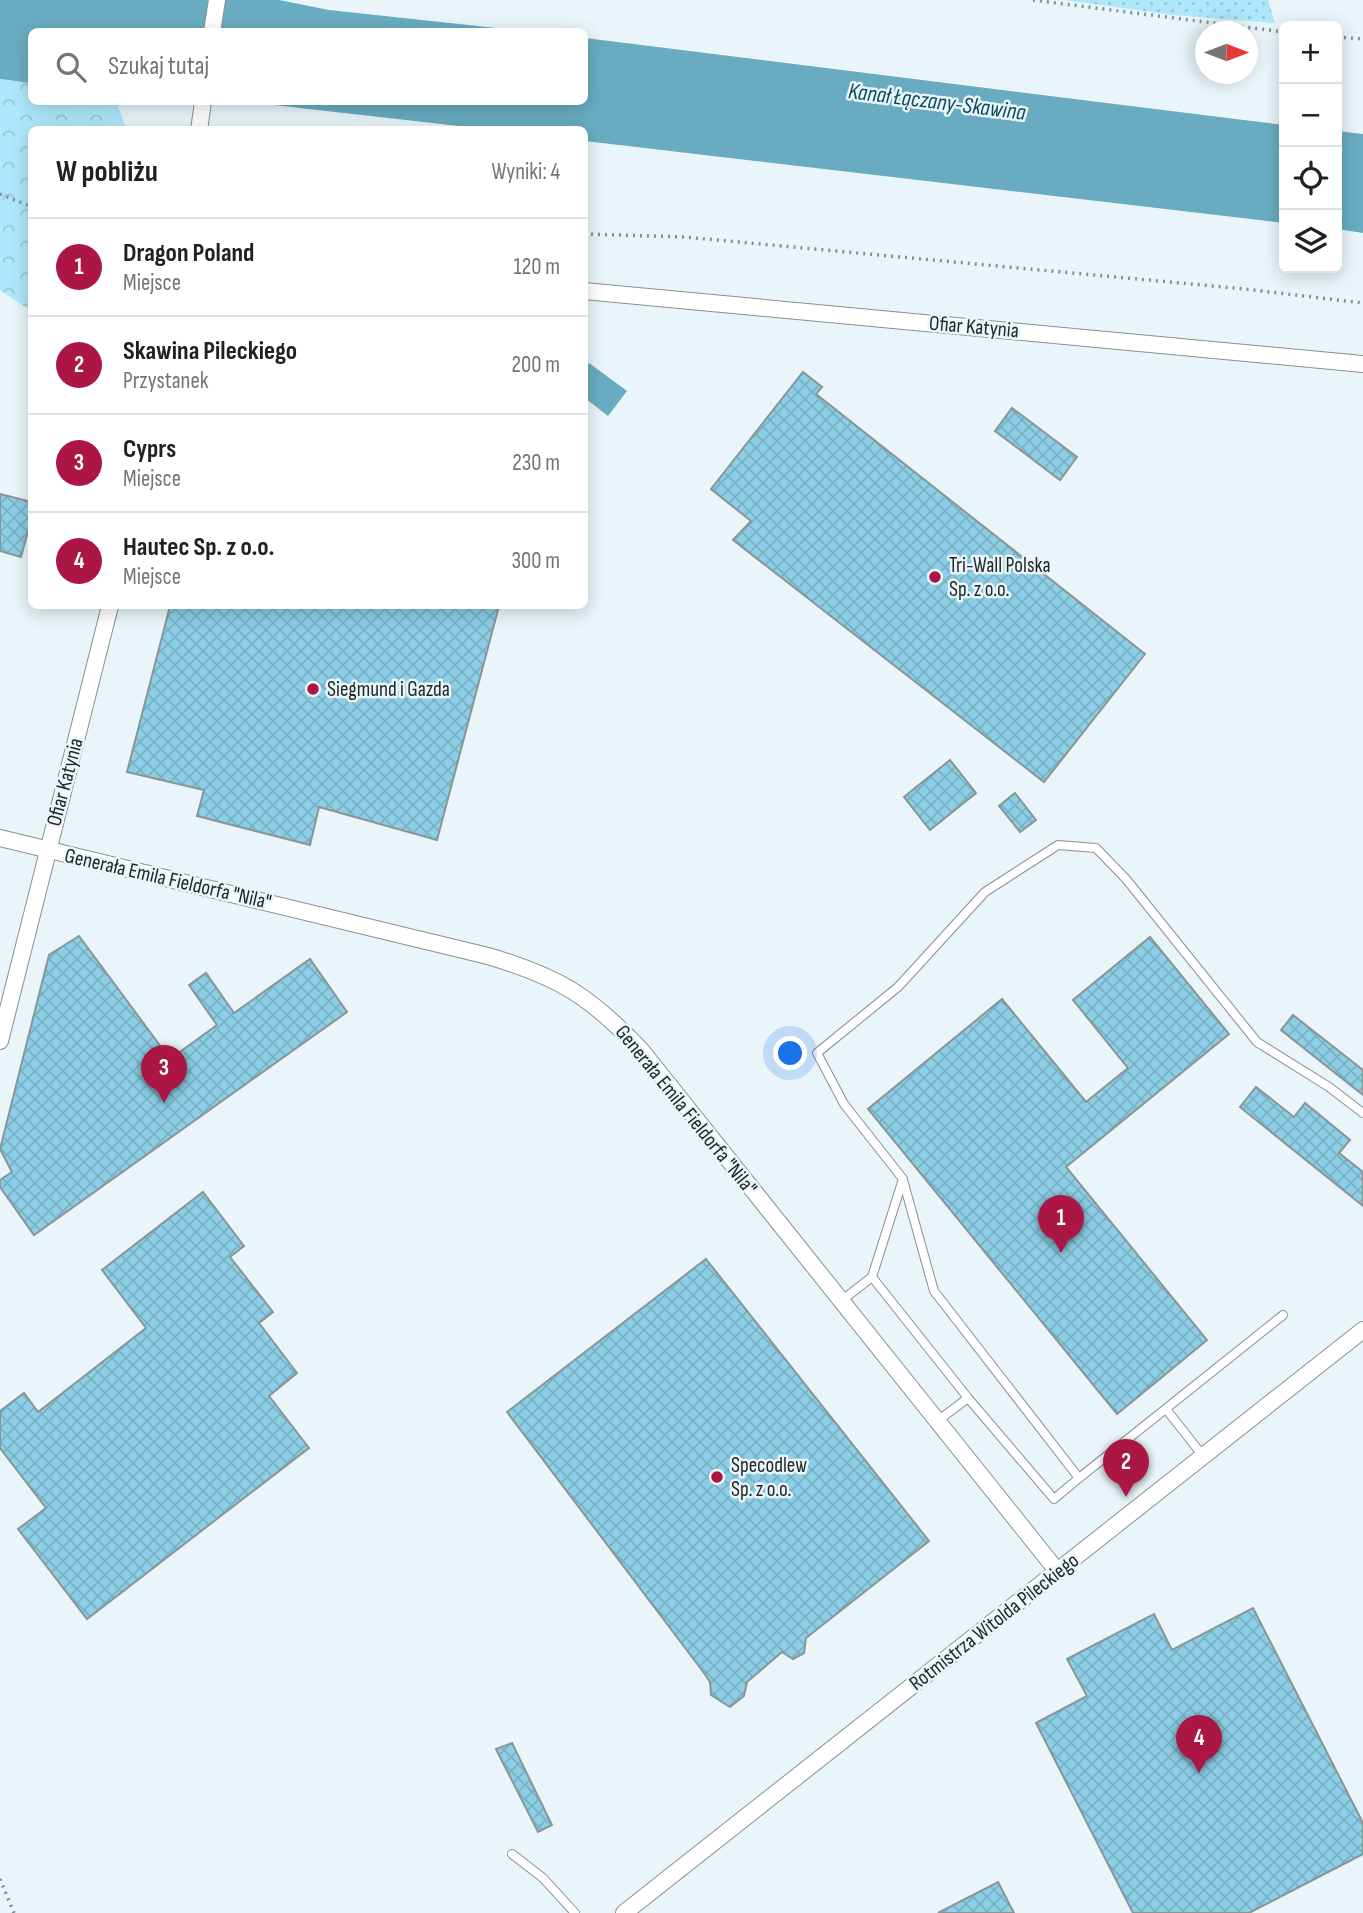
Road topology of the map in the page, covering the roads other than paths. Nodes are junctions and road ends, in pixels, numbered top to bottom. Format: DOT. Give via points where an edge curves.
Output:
graph roads {
  1 [pos="216,0"];
  2 [pos="212,28"];
  3 [pos="203,105"];
  4 [pos="200,126"];
  5 [pos="588,291"];
  6 [pos="1363,364"];
  7 [pos="109,609"];
  8 [pos="0,838"];
  9 [pos="47,850"];
  10 [pos="0,1041"];
  11 [pos="1363,1113"];
  12 [pos="903,1180"];
  13 [pos="872,1277"];
  14 [pos="840,1302"];
  15 [pos="1283,1315"];
  16 [pos="1363,1330"];
  17 [pos="968,1398"];
  18 [pos="1166,1409"];
  19 [pos="936,1422"];
  20 [pos="1203,1456"];
  21 [pos="1079,1478"];
  22 [pos="1058,1572"];
  23 [pos="512,1854"];
  24 [pos="575,1913"];
  25 [pos="624,1913"];
  1 -- 2 [label="street"];
  3 -- 4 [label="street"];
  5 -- 6 [label="street, Ofiar Katynia"];
  7 -- 9 [label="street, Ofiar Katynia"];
  8 -- 9 [label="street, Generała Emila Fieldorfa \"Nila\""];
  9 -- 10 [label="street, Ofiar Katynia"];
  9 -- 14 [label="street, Generała Emila Fieldorfa \"Nila\"" via="488,956 536,970 577,991 641,1050"];
  11 -- 12 [label="lane" via="1257,1042 1097,848 1059,845 985,892 898,987 817,1053 844,1104"];
  12 -- 13 [label="lane"];
  12 -- 21 [label="lane" via="934,1291"];
  13 -- 14 [label="lane"];
  13 -- 17 [label="lane"];
  14 -- 19 [label="street, Generała Emila Fieldorfa \"Nila\""];
  15 -- 18 [label="lane"];
  16 -- 20 [label="street, Rotmistrza Witolda Pileckiego"];
  17 -- 19 [label="lane"];
  17 -- 21 [label="lane" via="1054,1499"];
  18 -- 20 [label="lane"];
  18 -- 21 [label="lane"];
  19 -- 22 [label="street, Generała Emila Fieldorfa \"Nila\""];
  20 -- 22 [label="street, Rotmistrza Witolda Pileckiego"];
  22 -- 25 [label="street, Rotmistrza Witolda Pileckiego"];
  23 -- 24 [label="lane" via="543,1878"];
}
